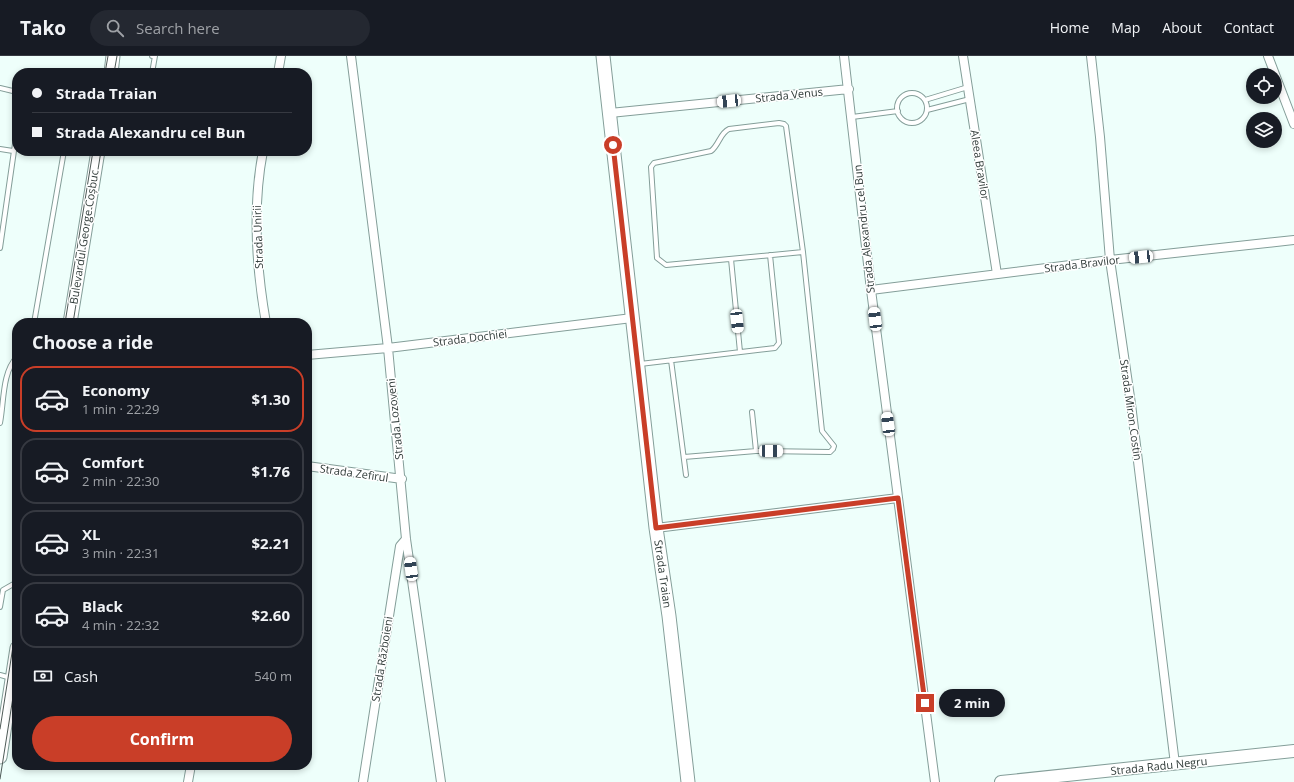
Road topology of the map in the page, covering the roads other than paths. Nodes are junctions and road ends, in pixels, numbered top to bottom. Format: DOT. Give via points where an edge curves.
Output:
graph roads {
  1 [pos="113,56"];
  2 [pos="152,56"];
  3 [pos="281,56"];
  4 [pos="351,56"];
  5 [pos="603,56"];
  6 [pos="844,56"];
  7 [pos="963,56"];
  8 [pos="1091,56"];
  9 [pos="1268,56"];
  10 [pos="112,68"];
  11 [pos="153,68"];
  12 [pos="279,68"];
  13 [pos="968,87"];
  14 [pos="0,88"];
  15 [pos="849,89"];
  16 [pos="12,91"];
  17 [pos="970,99"];
  18 [pos="925,100"];
  19 [pos="927,110"];
  20 [pos="898,111"];
  21 [pos="610,113"];
  22 [pos="852,117"];
  23 [pos="1294,124"];
  24 [pos="0,149"];
  25 [pos="12,151"];
  26 [pos="12,156"];
  27 [pos="63,156"];
  28 [pos="97,156"];
  29 [pos="262,156"];
  30 [pos="1294,240"];
  31 [pos="0,248"];
  32 [pos="803,252"];
  33 [pos="770,255"];
  34 [pos="730,259"];
  35 [pos="1110,260"];
  36 [pos="997,274"];
  37 [pos="871,290"];
  38 [pos="35,318"];
  39 [pos="71,318"];
  40 [pos="265,318"];
  41 [pos="632,318"];
  42 [pos="388,348"];
  43 [pos="740,352"];
  44 [pos="312,355"];
  45 [pos="671,360"];
  46 [pos="12,363"];
  47 [pos="638,365"];
  48 [pos="752,412"];
  49 [pos="0,423"];
  50 [pos="756,451"];
  51 [pos="684,457"];
  52 [pos="312,467"];
  53 [pos="686,475"];
  54 [pos="402,479"];
  55 [pos="898,498"];
  56 [pos="656,528"];
  57 [pos="406,539"];
  58 [pos="12,585"];
  59 [pos="0,607"];
  60 [pos="12,661"];
  61 [pos="6,677"];
  62 [pos="1294,752"];
  63 [pos="0,758"];
  64 [pos="1175,764"];
  65 [pos="190,770"];
  66 [pos="188,782"];
  67 [pos="363,782"];
  68 [pos="441,782"];
  69 [pos="688,782"];
  70 [pos="935,782"];
  71 [pos="1001,782"];
  1 -- 10 [label="main road"];
  2 -- 11 [label="lane" via="155,56"];
  3 -- 12 [label="street"];
  4 -- 42 [label="street, Strada Lozoveni"];
  5 -- 21 [label="main road, Strada Traian"];
  6 -- 15 [label="street, Strada Alexandru cel Bun"];
  7 -- 13 [label="street, Aleea Bravilor"];
  8 -- 35 [label="street, Strada Miron Costin"];
  9 -- 23 [label="street"];
  13 -- 17 [label="street, Aleea Bravilor"];
  13 -- 18 [label="lane"];
  14 -- 16 [label="lane"];
  15 -- 21 [label="street, Strada Venus"];
  15 -- 22 [label="street, Strada Alexandru cel Bun"];
  17 -- 19 [label="lane"];
  17 -- 36 [label="street, Aleea Bravilor"];
  18 -- 19 [label="lane"];
  18 -- 20 [label="lane" via="915,93 906,94 899,101"];
  19 -- 20 [label="lane" via="920,120 910,122 901,118"];
  20 -- 22 [label="lane"];
  21 -- 41 [label="main road, Strada Traian"];
  22 -- 37 [label="street, Strada Alexandru cel Bun"];
  24 -- 25 [label="lane"];
  26 -- 31 [label="lane"];
  27 -- 38 [label="lane"];
  28 -- 39 [label="main road, Bulevardul George Coșbuc"];
  29 -- 40 [label="street, Strada Unirii" via="256,224 258,270"];
  30 -- 35 [label="street, Strada Bravilor"];
  32 -- 33 [label="lane"];
  32 -- 34 [label="lane" via="786,126 779,123 729,129 711,151 654,163 651,167 658,258 666,265"];
  32 -- 50 [label="lane" via="822,432 834,446 830,452"];
  33 -- 34 [label="lane"];
  33 -- 43 [label="lane" via="779,343 775,348"];
  34 -- 43 [label="lane"];
  35 -- 36 [label="street, Strada Bravilor"];
  35 -- 64 [label="street, Strada Miron Costin" via="1131,404"];
  36 -- 37 [label="street, Strada Bravilor"];
  37 -- 55 [label="street, Strada Alexandru cel Bun"];
  41 -- 42 [label="street, Strada Dochiei"];
  41 -- 47 [label="main road, Strada Traian"];
  42 -- 44 [label="street, Strada Dochiei"];
  42 -- 54 [label="street, Strada Lozoveni"];
  43 -- 45 [label="lane"];
  45 -- 47 [label="lane"];
  45 -- 51 [label="lane"];
  46 -- 49 [label="lane" via="7,374"];
  47 -- 56 [label="main road, Strada Traian"];
  48 -- 50 [label="lane"];
  50 -- 51 [label="lane"];
  51 -- 53 [label="lane"];
  52 -- 54 [label="street, Strada Zefirul"];
  54 -- 57 [label="street, Strada Lozoveni"];
  55 -- 56 [label="street"];
  55 -- 70 [label="street, Strada Alexandru cel Bun"];
  56 -- 69 [label="main road, Strada Traian"];
  57 -- 67 [label="street, Strada Războieni" via="400,546 396,564"];
  57 -- 68 [label="street, Strada Lozoveni"];
  58 -- 59 [label="lane" via="3,590"];
  60 -- 61 [label="main road"];
  61 -- 63 [label="main road"];
  62 -- 64 [label="street, Strada Radu Negru"];
  64 -- 71 [label="street, Strada Radu Negru"];
  65 -- 66 [label="street"];
}
